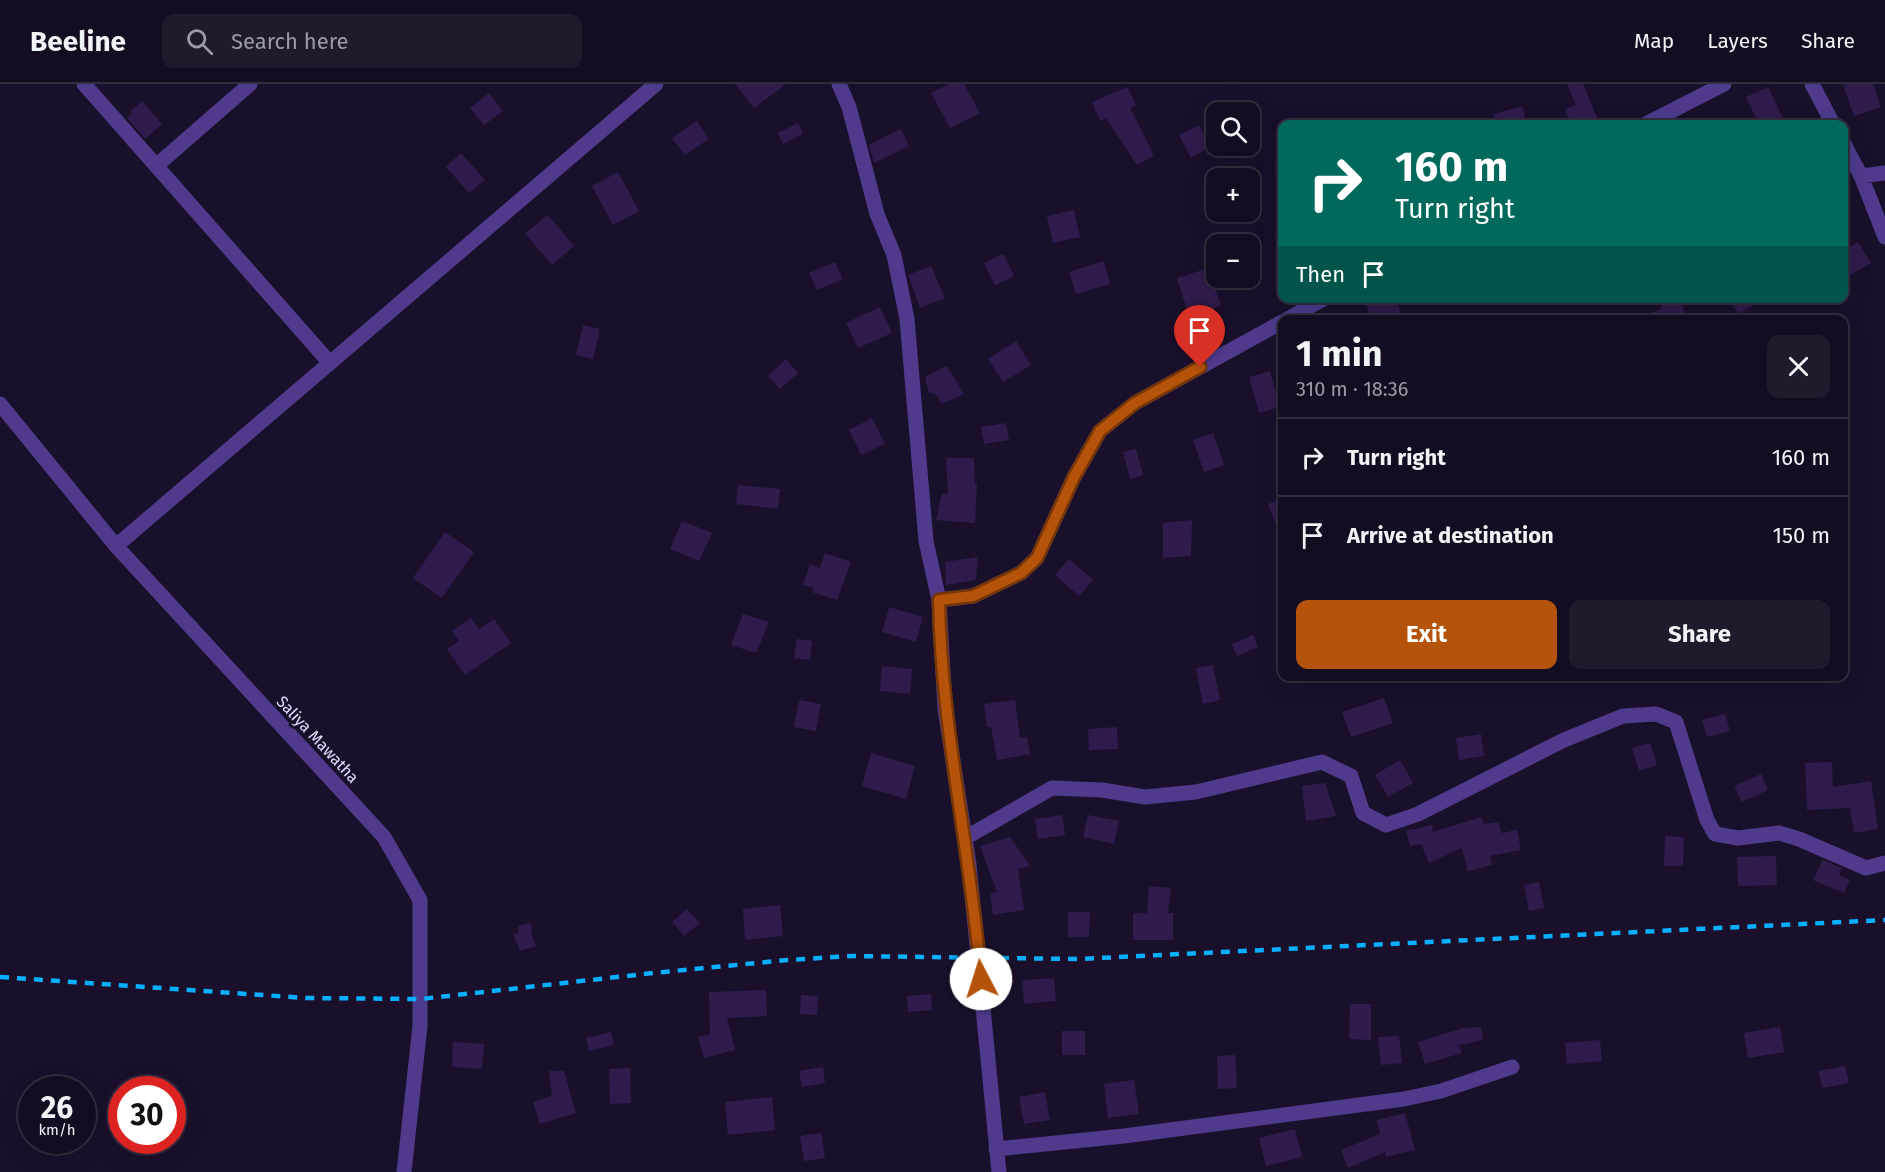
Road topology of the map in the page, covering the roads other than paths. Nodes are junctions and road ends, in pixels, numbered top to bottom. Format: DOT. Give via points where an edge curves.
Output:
graph roads {
  1 [pos="84,84"];
  2 [pos="250,84"];
  3 [pos="656,84"];
  4 [pos="839,84"];
  5 [pos="1724,84"];
  6 [pos="1812,84"];
  7 [pos="1654,120"];
  8 [pos="1831,120"];
  9 [pos="1848,152"];
  10 [pos="156,166"];
  11 [pos="1885,172"];
  12 [pos="1861,176"];
  13 [pos="1885,237"];
  14 [pos="1316,303"];
  15 [pos="1295,315"];
  16 [pos="1278,324"];
  17 [pos="330,363"];
  18 [pos="0,404"];
  19 [pos="116,546"];
  20 [pos="939,600"];
  21 [pos="965,838"];
  22 [pos="1885,863"];
  23 [pos="1512,1067"];
  24 [pos="996,1149"];
  25 [pos="404,1172"];
  26 [pos="999,1172"];
  1 -- 10 [label="street"];
  2 -- 10 [label="street"];
  3 -- 17 [label="street"];
  4 -- 20 [label="street" via="849,107 877,214 894,255 907,319 926,541"];
  5 -- 7 [label="street"];
  6 -- 8 [label="street"];
  9 -- 12 [label="street"];
  10 -- 17 [label="street"];
  11 -- 12 [label="street"];
  12 -- 13 [label="street"];
  14 -- 15 [label="street"];
  16 -- 20 [label="street" via="1135,403 1100,431 1037,558 1021,573 973,596"];
  17 -- 19 [label="street"];
  18 -- 19 [label="street, Saliya Mawatha"];
  19 -- 25 [label="street, Saliya Mawatha" via="384,837 420,900 420,1026"];
  20 -- 21 [label="street" via="945,709"];
  21 -- 22 [label="street" via="1052,788 1145,797 1196,792 1322,762 1351,776 1363,813 1386,825 1418,814 1564,740 1623,716 1656,714 1676,722 1715,834 1738,838 1779,833 1866,868"];
  21 -- 24 [label="street"];
  23 -- 24 [label="street" via="1404,1099"];
  24 -- 26 [label="street"];
}
